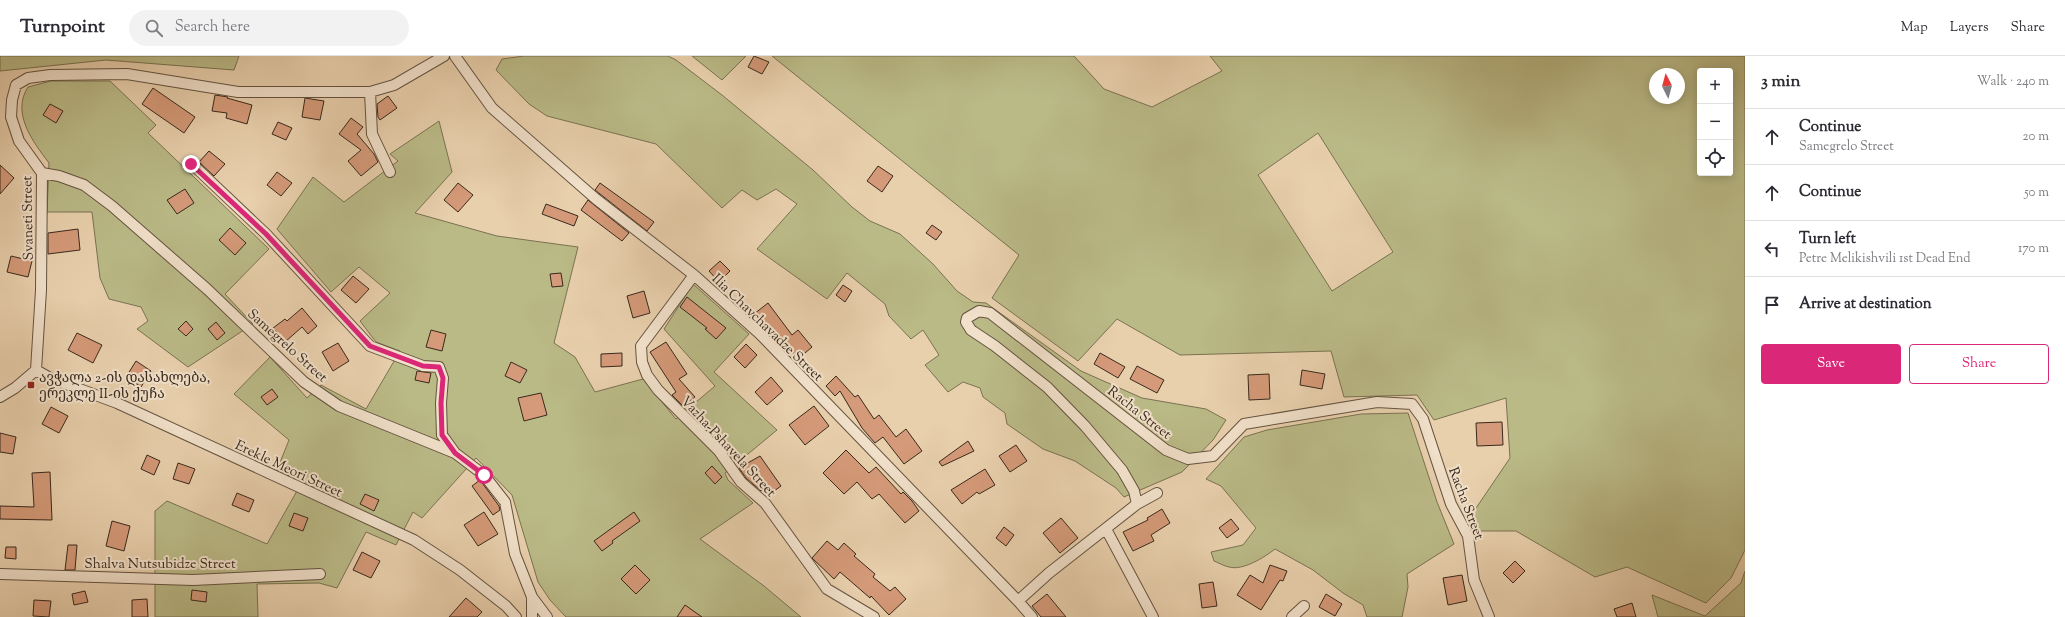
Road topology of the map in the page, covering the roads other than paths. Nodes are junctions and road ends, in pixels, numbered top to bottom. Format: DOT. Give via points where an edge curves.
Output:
graph roads {
  1 [pos="444,56"];
  2 [pos="457,57"];
  3 [pos="370,92"];
  4 [pos="191,164"];
  5 [pos="390,172"];
  6 [pos="42,173"];
  7 [pos="694,275"];
  8 [pos="36,370"];
  9 [pos="0,398"];
  10 [pos="455,453"];
  11 [pos="1157,493"];
  12 [pos="1137,504"];
  13 [pos="1106,529"];
  14 [pos="0,574"];
  15 [pos="320,574"];
  16 [pos="532,597"];
  17 [pos="1018,601"];
  18 [pos="1304,606"];
  19 [pos="516,617"];
  20 [pos="532,617"];
  21 [pos="547,617"];
  22 [pos="874,617"];
  23 [pos="1032,617"];
  24 [pos="1153,617"];
  25 [pos="1292,617"];
  26 [pos="1489,617"];
  1 -- 3 [label="street, Svaneti Street" via="394,85"];
  2 -- 7 [label="street, Ilia Chavchavadze Street" via="492,108 596,199"];
  3 -- 5 [label="street" via="372,134"];
  3 -- 6 [label="street, Svaneti Street" via="238,92 126,74 50,75 28,78 16,85 11,117 19,141"];
  4 -- 10 [label="street" via="266,234 370,346 423,366 439,367 443,378 442,435"];
  6 -- 8 [label="street, Svaneti Street" via="42,290"];
  6 -- 10 [label="street, Samegrelo Street" via="84,185 112,206 207,289 304,382 339,406"];
  7 -- 17 [label="street, Ilia Chavchavadze Street" via="760,334"];
  7 -- 22 [label="street, Vazha-Pshavela Street" via="641,346 642,362 647,375 658,390 719,451 741,482 764,503 827,589"];
  8 -- 9 [label="street"];
  8 -- 19 [label="street, Erekle Meori Street" via="50,378 117,403 414,540 460,570"];
  10 -- 16 [label="street, Samegrelo Street" via="484,475 505,502 515,554"];
  11 -- 12 [label="street"];
  12 -- 13 [label="street"];
  12 -- 26 [label="street, Racha Street" via="1134,490 1122,470 1085,426 1047,387 971,330 966,322 967,318 980,311 990,313 1166,450 1188,459 1213,456 1244,424 1377,402 1412,404 1423,419 1451,504 1468,536 1474,580"];
  13 -- 17 [label="street" via="1049,573"];
  13 -- 24 [label="street"];
  14 -- 15 [label="street, Shalva Nutsubidze Street" via="193,580"];
  16 -- 20 [label="street"];
  16 -- 21 [label="street, Samegrelo Street"];
  17 -- 23 [label="street, Ilia Chavchavadze Street"];
  18 -- 25 [label="street"];
}
